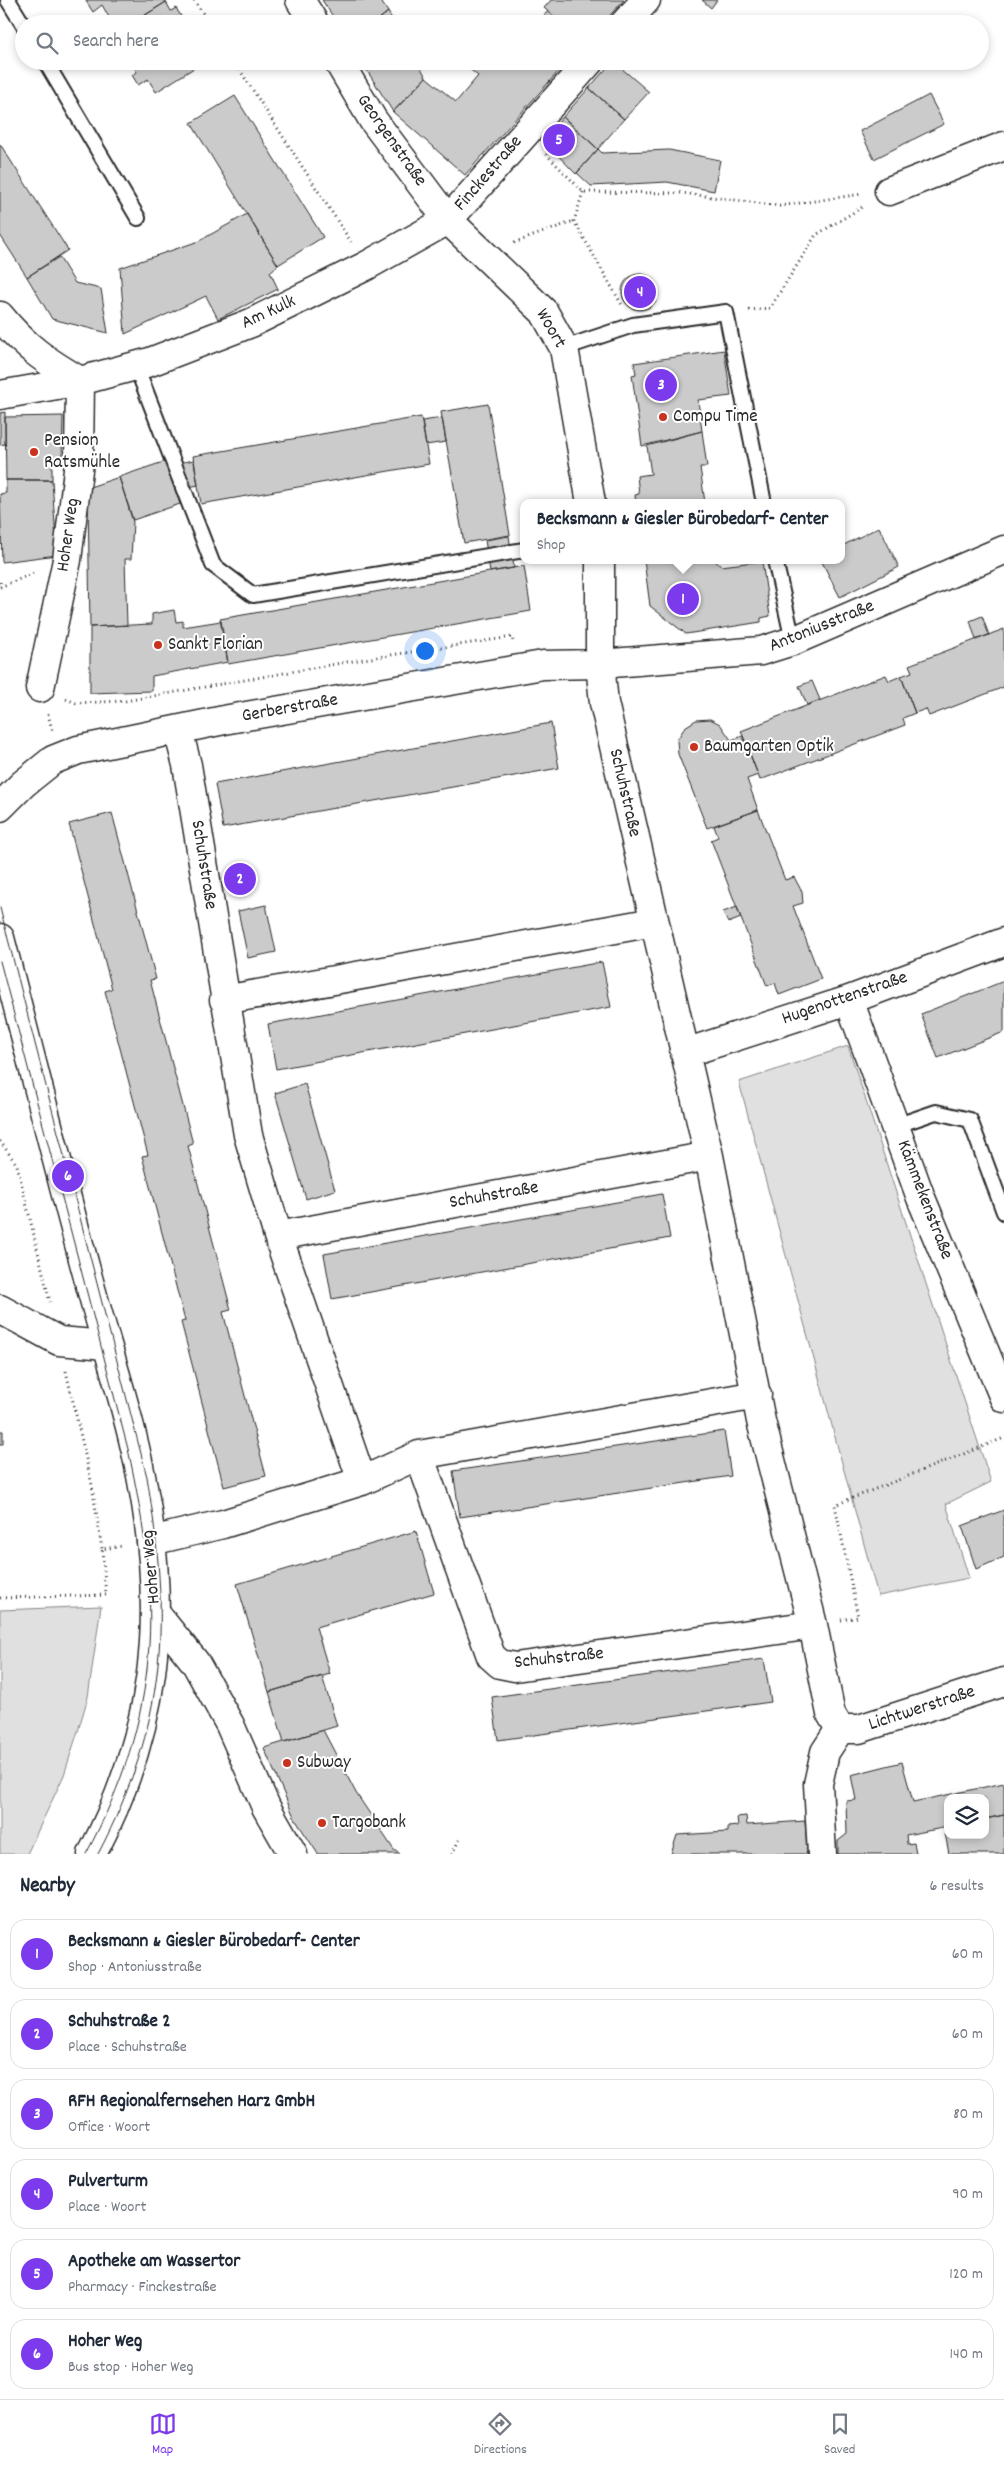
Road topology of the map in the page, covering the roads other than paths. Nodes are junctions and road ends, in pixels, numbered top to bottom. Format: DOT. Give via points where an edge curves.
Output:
graph roads {
  1 [pos="8,0"];
  2 [pos="300,0"];
  3 [pos="646,0"];
  4 [pos="17,15"];
  5 [pos="309,15"];
  6 [pos="632,15"];
  7 [pos="50,70"];
  8 [pos="343,70"];
  9 [pos="582,70"];
  10 [pos="1004,146"];
  11 [pos="889,191"];
  12 [pos="138,218"];
  13 [pos="448,220"];
  14 [pos="0,316"];
  15 [pos="564,348"];
  16 [pos="136,366"];
  17 [pos="80,381"];
  18 [pos="0,395"];
  19 [pos="590,499"];
  20 [pos="763,499"];
  21 [pos="1004,550"];
  22 [pos="520,551"];
  23 [pos="600,564"];
  24 [pos="776,564"];
  25 [pos="793,641"];
  26 [pos="600,664"];
  27 [pos="40,688"];
  28 [pos="178,730"];
  29 [pos="0,807"];
  30 [pos="654,922"];
  31 [pos="0,938"];
  32 [pos="1004,942"];
  33 [pos="224,1000"];
  34 [pos="849,1000"];
  35 [pos="685,1053"];
  36 [pos="895,1126"];
  37 [pos="709,1156"];
  38 [pos="1004,1212"];
  39 [pos="278,1236"];
  40 [pos="0,1309"];
  41 [pos="106,1345"];
  42 [pos="1001,1383"];
  43 [pos="757,1395"];
  44 [pos="419,1455"];
  45 [pos="362,1481"];
  46 [pos="151,1541"];
  47 [pos="156,1614"];
  48 [pos="813,1625"];
  49 [pos="1004,1682"];
  50 [pos="840,1729"];
  51 [pos="92,1854"];
  52 [pos="293,1854"];
  53 [pos="822,1854"];
  1 -- 4 [label="lane"];
  2 -- 5 [label="street"];
  3 -- 6 [label="street"];
  7 -- 12 [label="lane"];
  8 -- 13 [label="street, Georgenstraße" via="373,120"];
  9 -- 13 [label="street, Finckestraße"];
  10 -- 11 [label="street"];
  13 -- 15 [label="street, Woort" via="544,312"];
  13 -- 16 [label="street, Am Kulk" via="366,266 251,323"];
  14 -- 17 [label="street" via="20,340 46,361"];
  15 -- 19 [label="street, Woort"];
  15 -- 20 [label="lane" via="633,325 726,312"];
  16 -- 17 [label="street, Am Kulk"];
  16 -- 22 [label="lane" via="213,565 253,595"];
  17 -- 18 [label="street, Am Kulk"];
  17 -- 27 [label="street, Hoher Weg" via="79,462 69,540"];
  21 -- 25 [label="street, Antoniusstraße"];
  23 -- 26 [label="street"];
  24 -- 25 [label="lane"];
  25 -- 26 [label="street, Antoniusstraße" via="761,651"];
  26 -- 28 [label="street, Gerberstraße" via="526,668"];
  26 -- 30 [label="street, Schuhstraße" via="607,718"];
  28 -- 29 [label="street, Gerberstraße" via="78,750 48,762"];
  28 -- 33 [label="street, Schuhstraße" via="187,765"];
  30 -- 33 [label="street"];
  30 -- 35 [label="street, Schuhstraße"];
  31 -- 41 [label="street, Hoher Weg"];
  32 -- 34 [label="street, Hugenottenstraße"];
  33 -- 39 [label="street, Schuhstraße" via="248,1135"];
  34 -- 35 [label="street, Hugenottenstraße"];
  34 -- 36 [label="street, Kämmekenstraße"];
  35 -- 37 [label="street, Schuhstraße"];
  36 -- 38 [label="lane" via="936,1112 970,1120"];
  36 -- 42 [label="street, Kämmekenstraße" via="921,1198"];
  37 -- 39 [label="street, Schuhstraße"];
  37 -- 43 [label="street, Schuhstraße"];
  39 -- 45 [label="street, Schuhstraße"];
  40 -- 41 [label="street" via="59,1341"];
  41 -- 46 [label="street, Hoher Weg" via="138,1465"];
  43 -- 44 [label="street"];
  43 -- 48 [label="street, Schuhstraße"];
  44 -- 45 [label="street"];
  44 -- 48 [label="street, Schuhstraße" via="488,1649 500,1664 515,1667"];
  45 -- 46 [label="street" via="223,1524"];
  46 -- 47 [label="street, Hoher Weg"];
  47 -- 51 [label="street, Hoher Weg" via="152,1673 143,1725 112,1817"];
  47 -- 52 [label="street, Hoher Weg" via="195,1662 230,1724 266,1807"];
  48 -- 50 [label="street, Schuhstraße" via="831,1714"];
  49 -- 50 [label="street, Lichtwerstraße" via="859,1729"];
  50 -- 53 [label="street" via="825,1752 818,1784"];
}
